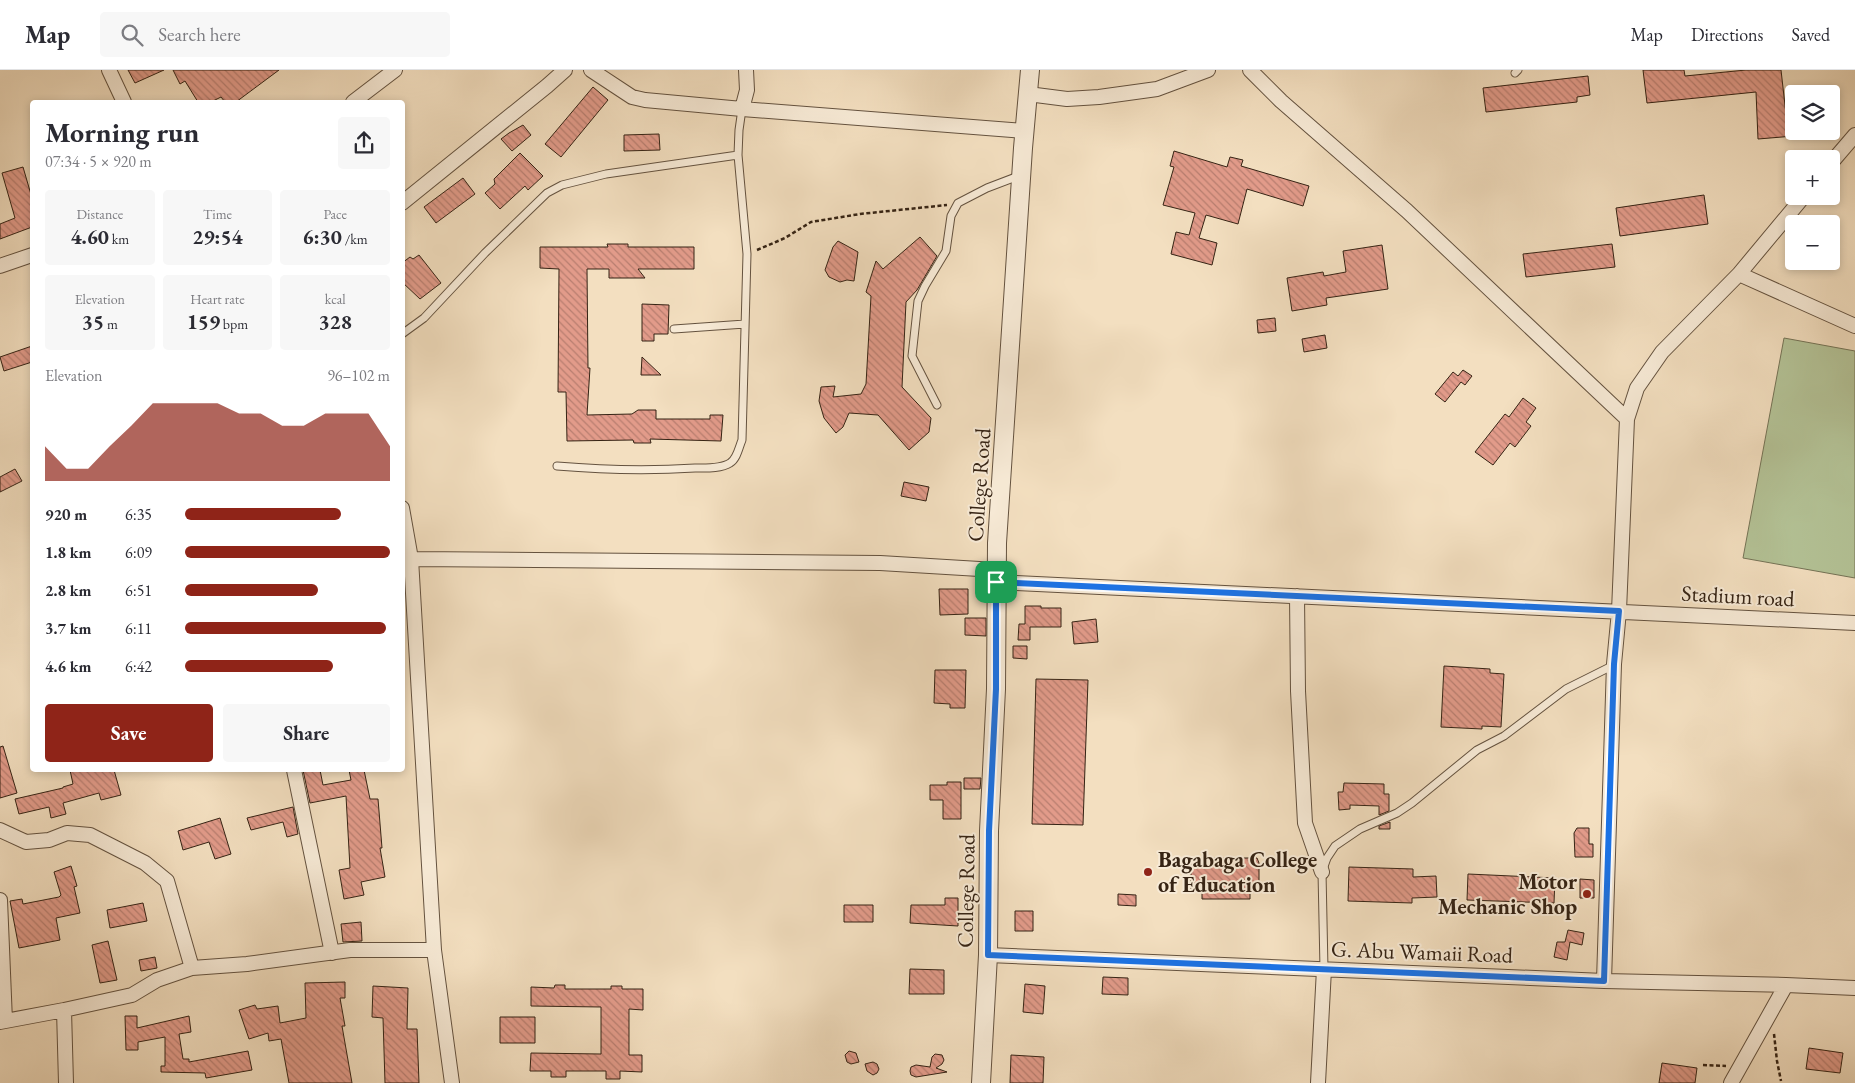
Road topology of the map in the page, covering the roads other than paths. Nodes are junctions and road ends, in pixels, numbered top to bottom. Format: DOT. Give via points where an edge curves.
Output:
graph roads {
  1 [pos="109,70"];
  2 [pos="395,70"];
  3 [pos="565,70"];
  4 [pos="591,70"];
  5 [pos="746,70"];
  6 [pos="1030,70"];
  7 [pos="1208,70"];
  8 [pos="1250,70"];
  9 [pos="1028,94"];
  10 [pos="123,100"];
  11 [pos="356,100"];
  12 [pos="742,109"];
  13 [pos="1025,131"];
  14 [pos="1855,135"];
  15 [pos="1840,152"];
  16 [pos="738,155"];
  17 [pos="1021,174"];
  18 [pos="405,201"];
  19 [pos="1797,205"];
  20 [pos="30,256"];
  21 [pos="0,266"];
  22 [pos="1740,274"];
  23 [pos="745,324"];
  24 [pos="1855,326"];
  25 [pos="674,329"];
  26 [pos="405,332"];
  27 [pos="937,405"];
  28 [pos="1626,418"];
  29 [pos="557,466"];
  30 [pos="405,535"];
  31 [pos="411,559"];
  32 [pos="996,576"];
  33 [pos="1297,596"];
  34 [pos="1619,611"];
  35 [pos="1855,623"];
  36 [pos="409,626"];
  37 [pos="1614,664"];
  38 [pos="294,772"];
  39 [pos="0,830"];
  40 [pos="1322,872"];
  41 [pos="0,900"];
  42 [pos="434,950"];
  43 [pos="332,953"];
  44 [pos="988,955"];
  45 [pos="192,968"];
  46 [pos="1324,969"];
  47 [pos="1604,981"];
  48 [pos="1786,985"];
  49 [pos="1855,988"];
  50 [pos="64,1010"];
  51 [pos="2,1021"];
  52 [pos="66,1083"];
  53 [pos="452,1083"];
  54 [pos="981,1083"];
  55 [pos="1318,1083"];
  56 [pos="1731,1083"];
  1 -- 10 [label="street"];
  2 -- 11 [label="street"];
  3 -- 18 [label="street"];
  4 -- 12 [label="street" via="632,96 645,100"];
  5 -- 12 [label="street" via="747,90"];
  6 -- 9 [label="street, College Road"];
  7 -- 9 [label="street" via="1157,89 1099,98 1066,99"];
  8 -- 28 [label="street" via="1281,101 1407,210"];
  9 -- 13 [label="street, College Road"];
  12 -- 13 [label="street"];
  12 -- 16 [label="lane"];
  13 -- 17 [label="street, College Road"];
  14 -- 15 [label="street"];
  16 -- 23 [label="lane" via="747,254"];
  16 -- 26 [label="lane" via="606,174 562,185 547,193 485,252 424,318"];
  17 -- 27 [label="lane" via="958,203 951,216 946,251 918,301 912,356"];
  17 -- 32 [label="street, College Road"];
  19 -- 22 [label="street"];
  20 -- 21 [label="street"];
  22 -- 24 [label="street"];
  22 -- 28 [label="street" via="1662,352 1637,388"];
  23 -- 25 [label="lane"];
  23 -- 29 [label="lane" via="742,440 737,455 730,463 715,467 618,471"];
  28 -- 34 [label="street"];
  30 -- 31 [label="street"];
  31 -- 32 [label="street, Stadium road" via="880,563"];
  31 -- 36 [label="street"];
  32 -- 33 [label="street, Stadium road"];
  32 -- 44 [label="street, College Road"];
  33 -- 34 [label="street, Stadium road"];
  33 -- 40 [label="street" via="1305,823"];
  34 -- 35 [label="street, Stadium road"];
  34 -- 37 [label="street"];
  36 -- 42 [label="street"];
  37 -- 40 [label="lane" via="1566,689 1504,736 1477,750 1397,813 1360,829 1335,846"];
  37 -- 47 [label="street"];
  38 -- 43 [label="street"];
  39 -- 45 [label="street" via="26,842 49,840 66,833 90,835 145,863 167,881"];
  40 -- 46 [label="lane"];
  41 -- 51 [label="street"];
  42 -- 43 [label="street"];
  42 -- 53 [label="street"];
  43 -- 45 [label="street"];
  44 -- 46 [label="street, G. Abu Wamaii Road"];
  44 -- 54 [label="street, College Road"];
  45 -- 50 [label="street" via="157,980 132,995"];
  46 -- 47 [label="street, G. Abu Wamaii Road"];
  46 -- 55 [label="street"];
  47 -- 48 [label="street, G. Abu Wamaii Road"];
  48 -- 49 [label="street, G. Abu Wamaii Road"];
  48 -- 56 [label="street"];
  50 -- 51 [label="street"];
  50 -- 52 [label="street"];
}
